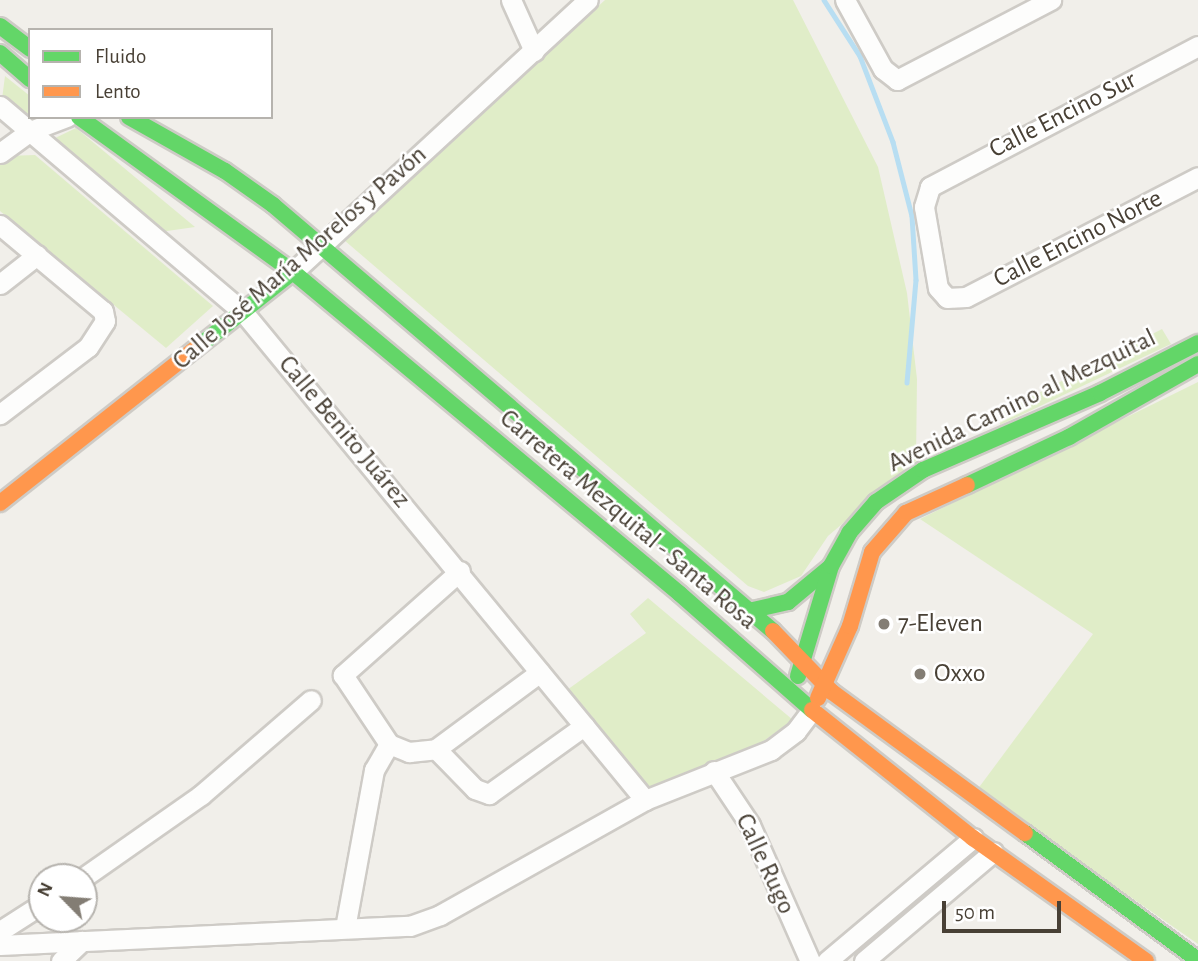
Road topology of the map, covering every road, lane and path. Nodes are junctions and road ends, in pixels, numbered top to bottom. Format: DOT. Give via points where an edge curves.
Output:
graph roads {
  1 [pos="511,0"];
  2 [pos="588,0"];
  3 [pos="845,0"];
  4 [pos="1051,0"];
  5 [pos="6,31"];
  6 [pos="1198,46"];
  7 [pos="28,49"];
  8 [pos="534,51"];
  9 [pos="1,60"];
  10 [pos="28,78"];
  11 [pos="0,106"];
  12 [pos="62,119"];
  13 [pos="82,119"];
  14 [pos="134,119"];
  15 [pos="30,131"];
  16 [pos="0,153"];
  17 [pos="1198,177"];
  18 [pos="0,225"];
  19 [pos="315,251"];
  20 [pos="37,255"];
  21 [pos="293,272"];
  22 [pos="0,284"];
  23 [pos="956,299"];
  24 [pos="244,313"];
  25 [pos="1198,342"];
  26 [pos="1198,365"];
  27 [pos="0,414"];
  28 [pos="0,503"];
  29 [pos="831,566"];
  30 [pos="460,571"];
  31 [pos="753,610"];
  32 [pos="800,660"];
  33 [pos="540,673"];
  34 [pos="825,685"];
  35 [pos="312,699"];
  36 [pos="806,705"];
  37 [pos="584,726"];
  38 [pos="389,744"];
  39 [pos="436,749"];
  40 [pos="714,771"];
  41 [pos="645,800"];
  42 [pos="973,838"];
  43 [pos="993,852"];
  44 [pos="98,867"];
  45 [pos="925,879"];
  46 [pos="939,895"];
  47 [pos="28,913"];
  48 [pos="345,928"];
  49 [pos="0,931"];
  50 [pos="82,941"];
  51 [pos="0,945"];
  52 [pos="1198,960"];
  53 [pos="61,961"];
  54 [pos="810,961"];
  55 [pos="827,961"];
  56 [pos="864,961"];
  57 [pos="1146,961"];
  1 -- 8 [label="street"];
  2 -- 8 [label="street, Calle José María Morelos y Pavón"];
  3 -- 4 [label="street" via="883,69 897,80"];
  5 -- 7 [label="street"];
  6 -- 23 [label="street, Calle Encino Sur" via="930,187 924,207 938,288 947,298"];
  8 -- 19 [label="street, Calle José María Morelos y Pavón"];
  9 -- 10 [label="main road"];
  11 -- 15 [label="street, Calle Benito Juárez"];
  12 -- 15 [label="street"];
  13 -- 21 [label="main road, Carretera Mezquital - Santa Rosa"];
  14 -- 19 [label="main road, Carretera Mezquital - Santa Rosa" via="225,171"];
  15 -- 16 [label="street"];
  15 -- 24 [label="street, Calle Benito Juárez"];
  17 -- 23 [label="street, Calle Encino Norte"];
  18 -- 20 [label="street"];
  19 -- 21 [label="street, Calle José María Morelos y Pavón"];
  19 -- 31 [label="main road, Carretera Mezquital - Santa Rosa" via="387,323 451,356"];
  20 -- 22 [label="street"];
  20 -- 27 [label="street" via="103,311 104,328 88,347"];
  21 -- 24 [label="main road, Calle José María Morelos y Pavón"];
  21 -- 36 [label="main road, Carretera Mezquital - Santa Rosa" via="680,594"];
  24 -- 28 [label="main road, Calle José María Morelos y Pavón"];
  24 -- 30 [label="street, Calle Benito Juárez"];
  25 -- 29 [label="main road, Avenida Camino al Mezquital" via="906,480 876,502 849,533"];
  26 -- 34 [label="main road, Avenida Camino al Mezquital" via="1069,437 906,513 872,552"];
  29 -- 31 [label="main road" via="788,602"];
  29 -- 32 [label="main road, Avenida Camino al Mezquital"];
  30 -- 33 [label="street, Calle Benito Juárez"];
  30 -- 38 [label="street" via="346,669 343,682"];
  31 -- 32 [label="main road, Carretera Mezquital - Santa Rosa"];
  32 -- 34 [label="main road, Carretera Mezquital - Santa Rosa"];
  32 -- 36 [label="main road, Avenida Camino al Mezquital"];
  33 -- 37 [label="street, Calle Benito Juárez"];
  33 -- 39 [label="street"];
  34 -- 36 [label="main road, Avenida Camino al Mezquital"];
  34 -- 52 [label="main road, Carretera Mezquital - Santa Rosa" via="926,764"];
  35 -- 44 [label="street" via="201,795"];
  36 -- 40 [label="street" via="796,731 771,750"];
  36 -- 42 [label="main road, Carretera Mezquital - Santa Rosa"];
  37 -- 39 [label="street" via="489,793 475,789"];
  37 -- 41 [label="street, Calle Benito Juárez"];
  38 -- 39 [label="street" via="409,752"];
  38 -- 48 [label="street" via="374,771"];
  40 -- 41 [label="street"];
  40 -- 54 [label="street, Calle Rugo" via="750,825"];
  41 -- 48 [label="street" via="426,921 393,928"];
  42 -- 43 [label="main road, Carretera Mezquital - Santa Rosa"];
  42 -- 45 [label="street"];
  43 -- 46 [label="street"];
  43 -- 57 [label="main road, Carretera Mezquital - Santa Rosa"];
  45 -- 46 [label="street"];
  45 -- 55 [label="street"];
  46 -- 56 [label="street"];
  47 -- 49 [label="street"];
  48 -- 50 [label="street"];
  50 -- 51 [label="street"];
  50 -- 53 [label="street"];
}
